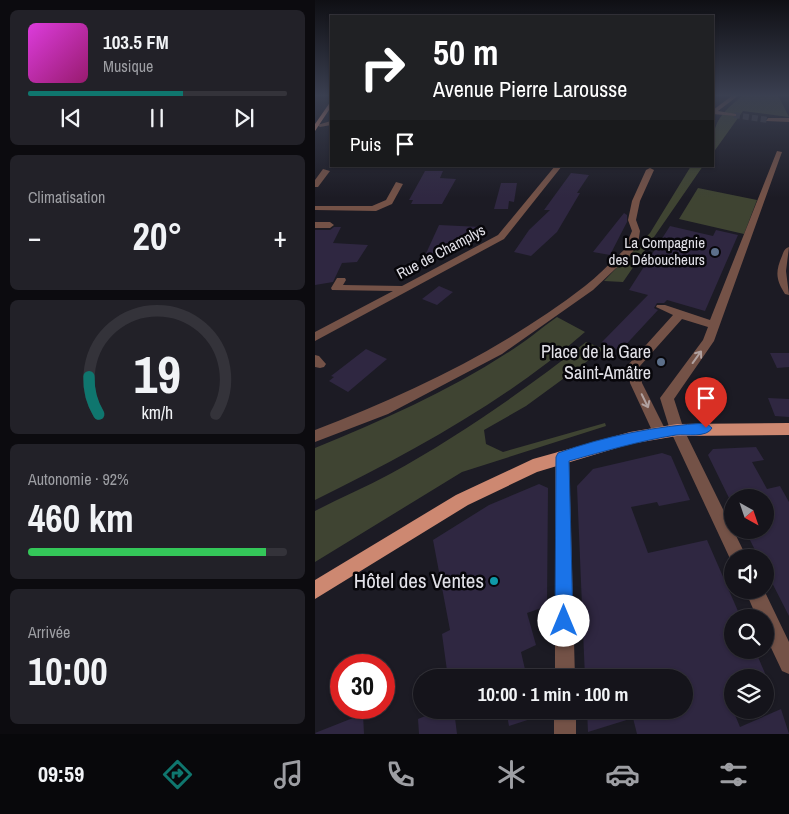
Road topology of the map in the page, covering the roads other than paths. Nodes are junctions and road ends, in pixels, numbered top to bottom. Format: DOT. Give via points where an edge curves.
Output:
graph roads {
  1 [pos="779,152"];
  2 [pos="558,167"];
  3 [pos="650,170"];
  4 [pos="326,171"];
  5 [pos="399,184"];
  6 [pos="315,185"];
  7 [pos="315,208"];
  8 [pos="315,225"];
  9 [pos="330,225"];
  10 [pos="789,250"];
  11 [pos="341,280"];
  12 [pos="404,289"];
  13 [pos="789,292"];
  14 [pos="661,307"];
  15 [pos="680,314"];
  16 [pos="715,325"];
  17 [pos="315,337"];
  18 [pos="789,429"];
  19 [pos="677,430"];
  20 [pos="660,433"];
  21 [pos="315,436"];
  22 [pos="563,457"];
  23 [pos="734,549"];
  24 [pos="315,590"];
  25 [pos="758,599"];
  26 [pos="789,664"];
  27 [pos="565,669"];
  28 [pos="565,719"];
  29 [pos="565,734"];
  1 -- 16 [label="street"];
  2 -- 12 [label="street, Rue de Champlys" via="501,237"];
  3 -- 21 [label="street" via="636,201 632,220 636,231 633,244 589,288 498,351 383,410"];
  4 -- 6 [label="street"];
  5 -- 7 [label="street" via="389,202 373,209"];
  8 -- 9 [label="street"];
  10 -- 13 [label="street" via="781,272 781,282"];
  11 -- 12 [label="street" via="336,288"];
  12 -- 17 [label="street, Rue de Champlys"];
  14 -- 15 [label="street"];
  15 -- 16 [label="street"];
  15 -- 20 [label="street, one-way" via="635,365 636,383"];
  19 -- 16 [label="street, one-way" via="667,398 708,341"];
  18 -- 19 [label="main road"];
  19 -- 20 [label="main road"];
  19 -- 23 [label="street"];
  20 -- 22 [label="main road"];
  22 -- 24 [label="main road" via="533,466 462,500"];
  22 -- 27 [label="street"];
  25 -- 26 [label="street"];
  28 -- 29 [label="street"];
}
